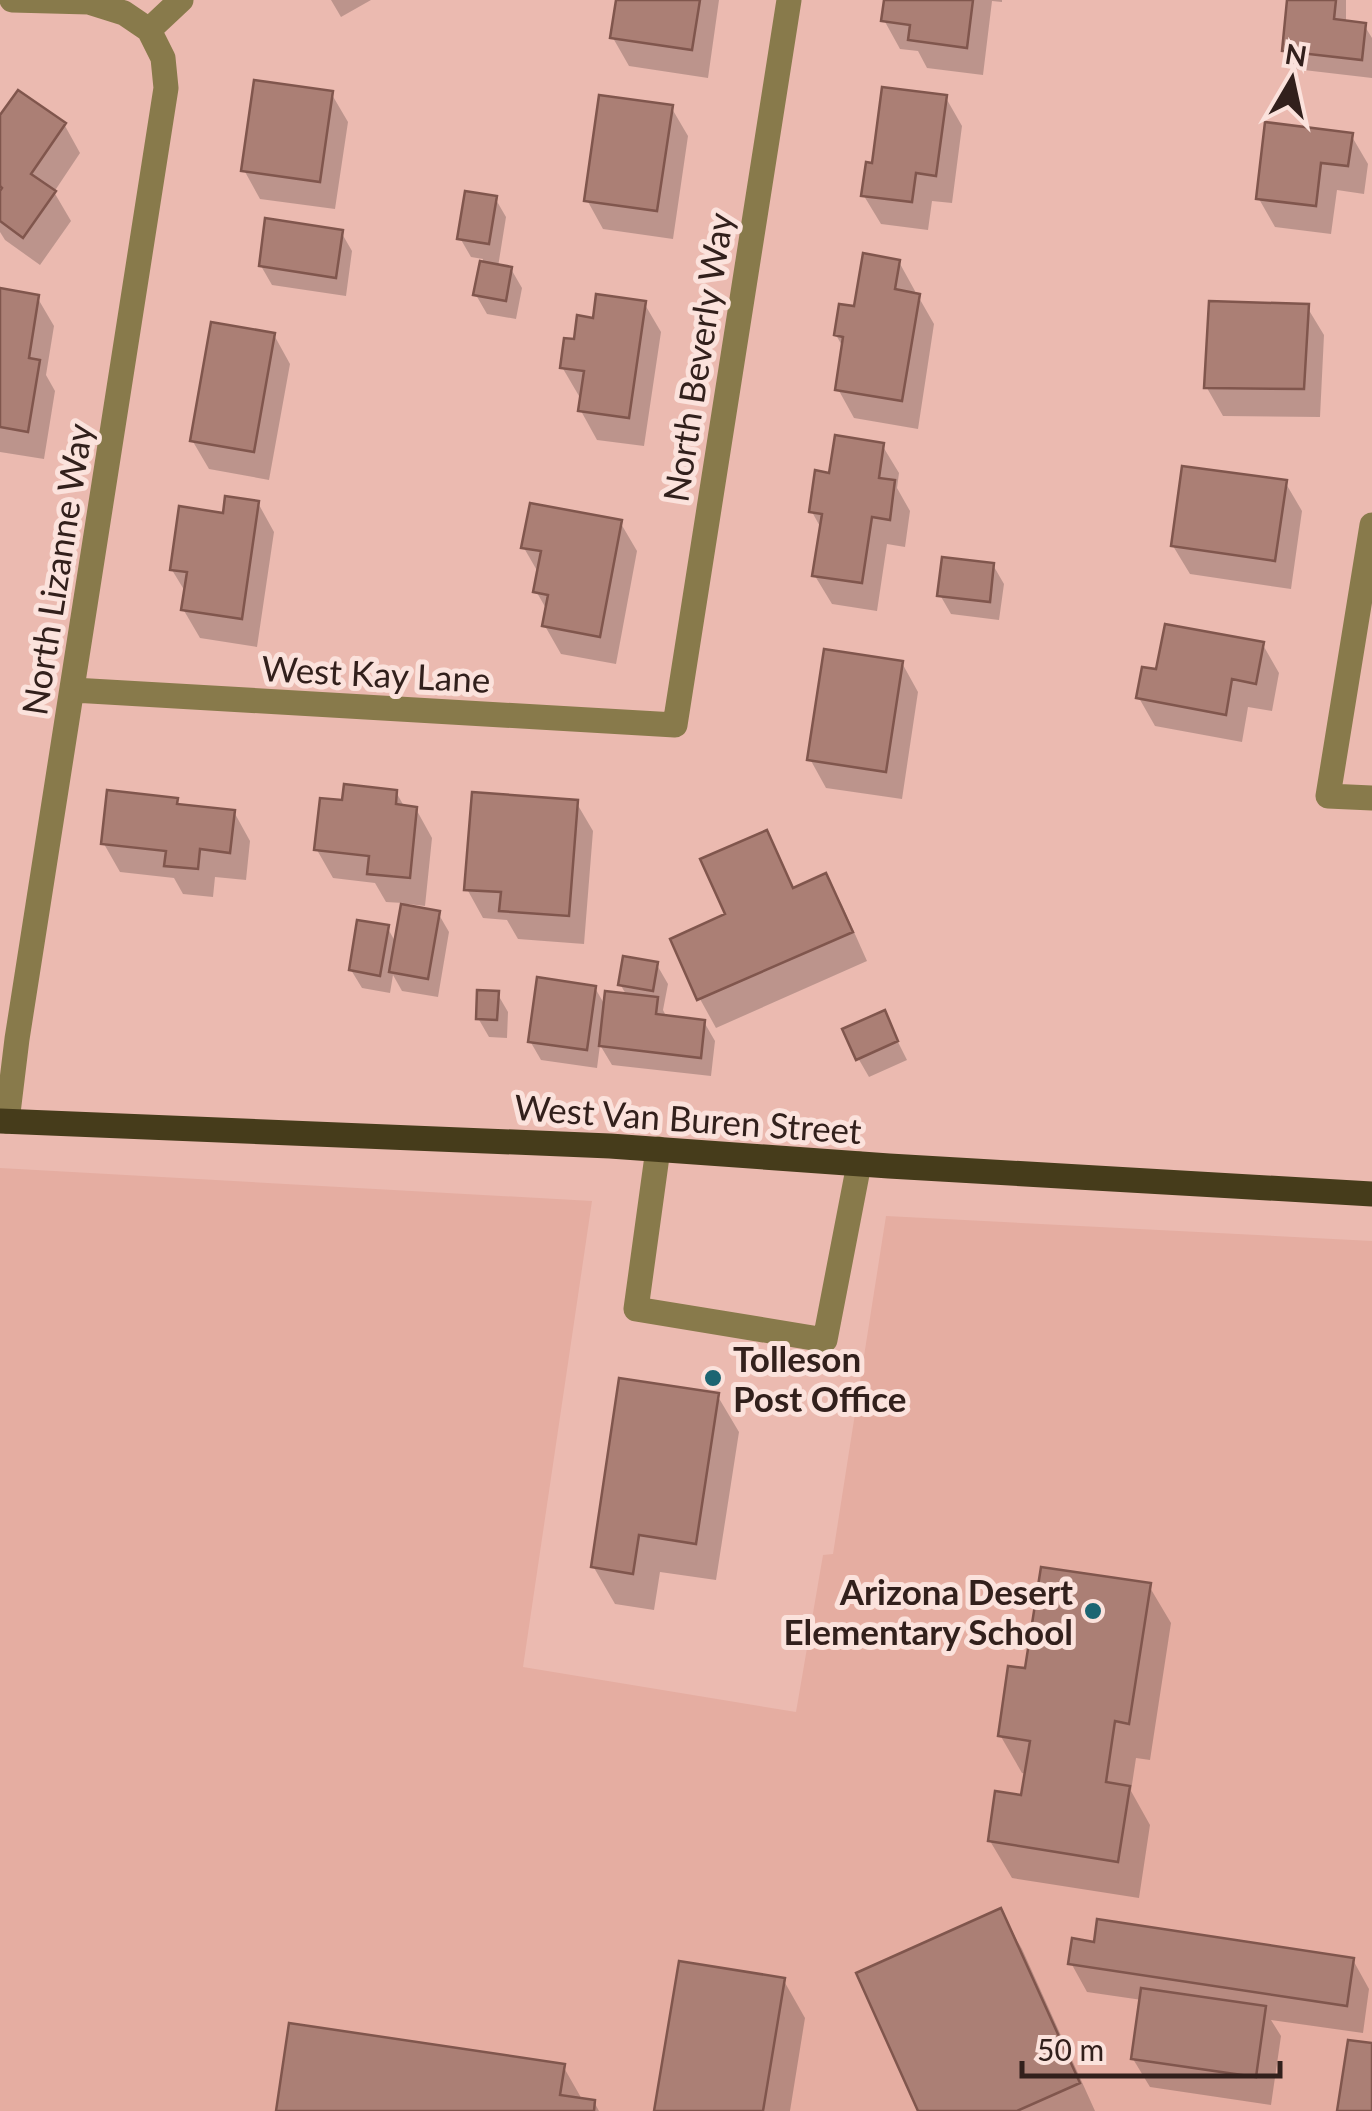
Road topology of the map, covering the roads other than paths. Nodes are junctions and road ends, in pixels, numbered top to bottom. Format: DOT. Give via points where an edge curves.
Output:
graph roads {
  1 [pos="12,0"];
  2 [pos="181,0"];
  3 [pos="790,0"];
  4 [pos="149,30"];
  5 [pos="1372,525"];
  6 [pos="73,690"];
  7 [pos="675,725"];
  8 [pos="1372,798"];
  9 [pos="3,1121"];
  10 [pos="658,1150"];
  11 [pos="858,1164"];
  12 [pos="1372,1194"];
  1 -- 4 [label="street" via="89,2"];
  2 -- 4 [label="street"];
  3 -- 7 [label="street, North Beverly Way"];
  4 -- 6 [label="street, North Lizanne Way" via="166,88"];
  5 -- 8 [label="street" via="1328,796"];
  6 -- 7 [label="street, West Kay Lane"];
  6 -- 9 [label="street, North Lizanne Way"];
  9 -- 10 [label="main road, West Van Buren Street"];
  10 -- 11 [label="main road, West Van Buren Street"];
  10 -- 11 [label="street" via="636,1309 825,1340"];
  11 -- 12 [label="main road, West Van Buren Street"];
}
